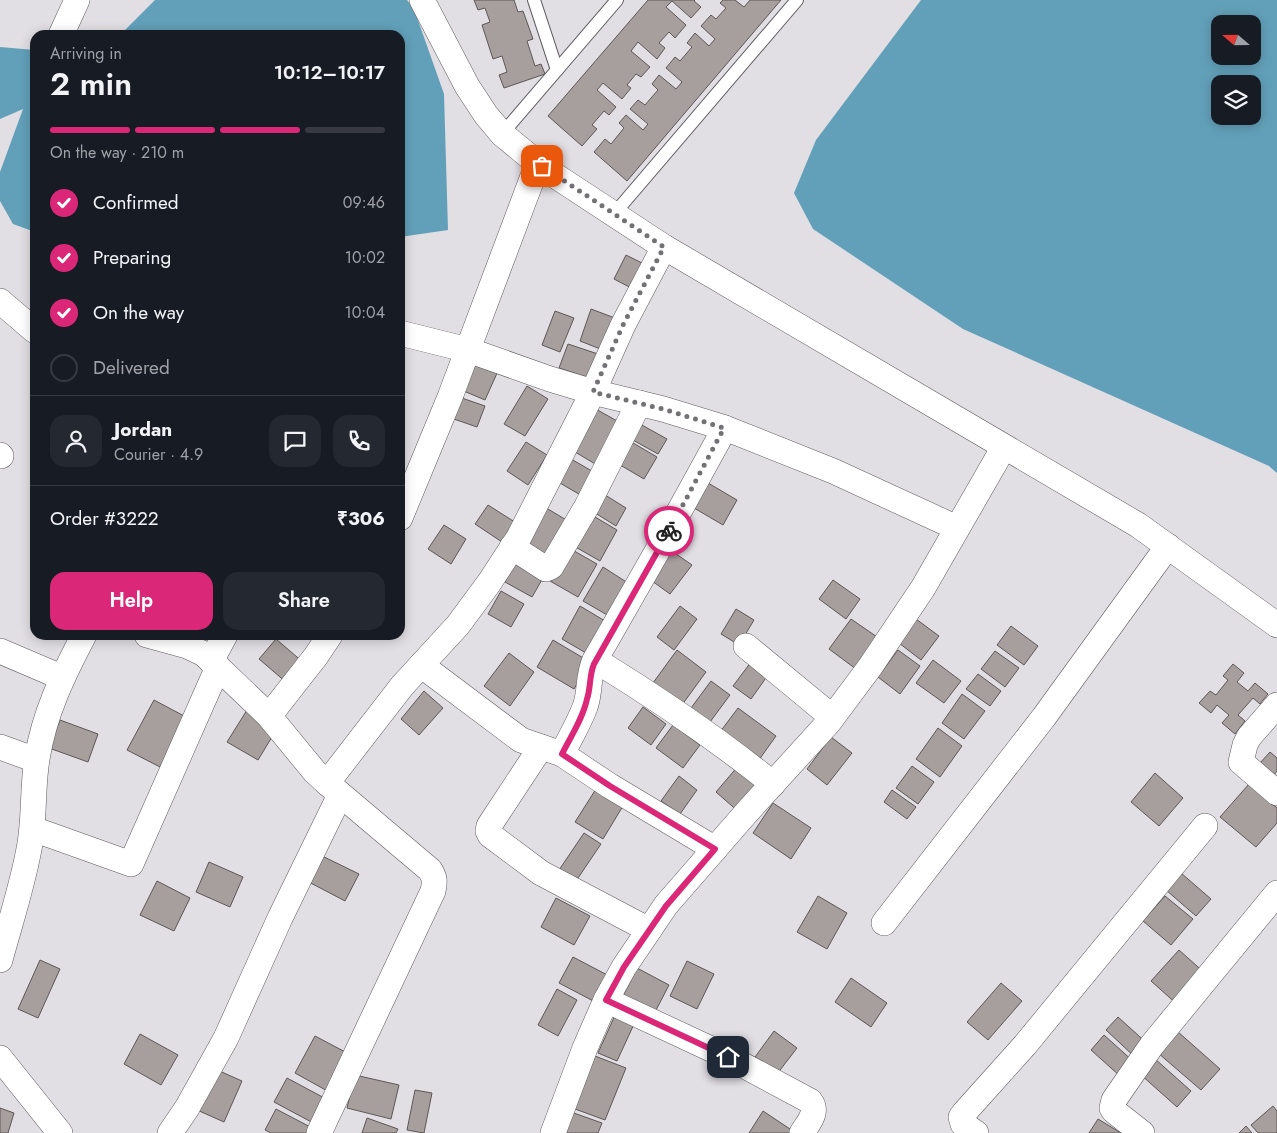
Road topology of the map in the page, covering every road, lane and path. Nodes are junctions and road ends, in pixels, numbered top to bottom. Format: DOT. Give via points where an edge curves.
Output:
graph roads {
  1 [pos="77,0"];
  2 [pos="422,0"];
  3 [pos="534,0"];
  4 [pos="617,0"];
  5 [pos="797,0"];
  6 [pos="63,30"];
  7 [pos="557,70"];
  8 [pos="502,134"];
  9 [pos="538,164"];
  10 [pos="614,214"];
  11 [pos="664,247"];
  12 [pos="0,301"];
  13 [pos="30,327"];
  14 [pos="405,334"];
  15 [pos="468,350"];
  16 [pos="593,392"];
  17 [pos="639,403"];
  18 [pos="724,428"];
  19 [pos="1004,447"];
  20 [pos="405,506"];
  21 [pos="957,528"];
  22 [pos="1168,546"];
  23 [pos="512,547"];
  24 [pos="1277,625"];
  25 [pos="81,640"];
  26 [pos="165,640"];
  27 [pos="223,640"];
  28 [pos="327,640"];
  29 [pos="746,646"];
  30 [pos="0,652"];
  31 [pos="596,660"];
  32 [pos="214,664"];
  33 [pos="421,665"];
  34 [pos="61,677"];
  35 [pos="1275,710"];
  36 [pos="269,716"];
  37 [pos="832,717"];
  38 [pos="0,748"];
  39 [pos="552,750"];
  40 [pos="36,760"];
  41 [pos="773,784"];
  42 [pos="333,789"];
  43 [pos="1277,793"];
  44 [pos="1206,826"];
  45 [pos="33,829"];
  46 [pos="715,849"];
  47 [pos="1277,893"];
  48 [pos="5,923"];
  49 [pos="884,923"];
  50 [pos="649,930"];
  51 [pos="0,960"];
  52 [pos="606,1000"];
  53 [pos="0,1058"];
  54 [pos="60,1133"];
  55 [pos="170,1133"];
  56 [pos="319,1133"];
  57 [pos="553,1133"];
  58 [pos="802,1133"];
  59 [pos="976,1133"];
  60 [pos="1142,1133"];
  1 -- 6 [label="street"];
  2 -- 8 [label="street" via="467,86"];
  3 -- 7 [label="lane"];
  4 -- 7 [label="lane"];
  5 -- 10 [label="lane"];
  7 -- 8 [label="lane"];
  8 -- 9 [label="street"];
  9 -- 10 [label="street"];
  9 -- 15 [label="street"];
  10 -- 11 [label="street"];
  11 -- 16 [label="street" via="623,325"];
  11 -- 19 [label="street"];
  12 -- 13 [label="street"];
  14 -- 15 [label="street"];
  15 -- 16 [label="street"];
  15 -- 20 [label="street"];
  16 -- 17 [label="street"];
  16 -- 23 [label="street"];
  17 -- 18 [label="street"];
  17 -- 23 [label="street" via="587,506 551,567 546,569"];
  18 -- 21 [label="street" via="833,471"];
  18 -- 31 [label="street"];
  19 -- 21 [label="street"];
  19 -- 22 [label="street"];
  21 -- 37 [label="street" via="912,604"];
  22 -- 24 [label="street"];
  22 -- 49 [label="street" via="1044,717"];
  23 -- 33 [label="street" via="458,625"];
  25 -- 34 [label="street"];
  26 -- 32 [label="street" via="204,654"];
  27 -- 32 [label="street"];
  28 -- 36 [label="street"];
  29 -- 37 [label="street"];
  30 -- 34 [label="street"];
  31 -- 39 [label="street" via="589,676 585,707"];
  31 -- 41 [label="street" via="731,750"];
  32 -- 36 [label="street"];
  32 -- 45 [label="street" via="131,864"];
  33 -- 39 [label="street" via="521,740"];
  33 -- 42 [label="street" via="402,686"];
  34 -- 40 [label="street"];
  35 -- 43 [label="street" via="1249,737 1241,762"];
  36 -- 42 [label="street"];
  37 -- 41 [label="street"];
  38 -- 40 [label="street"];
  39 -- 46 [label="street"];
  39 -- 50 [label="street" via="489,826 490,835 541,873"];
  40 -- 45 [label="street"];
  41 -- 46 [label="street"];
  42 -- 55 [label="street" via="226,1038"];
  42 -- 56 [label="street" via="430,870 435,882"];
  44 -- 59 [label="street" via="1025,1045 961,1117 963,1124"];
  45 -- 48 [label="street"];
  46 -- 50 [label="street"];
  47 -- 60 [label="street" via="1152,1046 1114,1100 1114,1111"];
  48 -- 51 [label="street"];
  50 -- 52 [label="street"];
  52 -- 57 [label="street"];
  52 -- 58 [label="street" via="728,1057 810,1101 814,1113"];
  53 -- 54 [label="street"];
}
